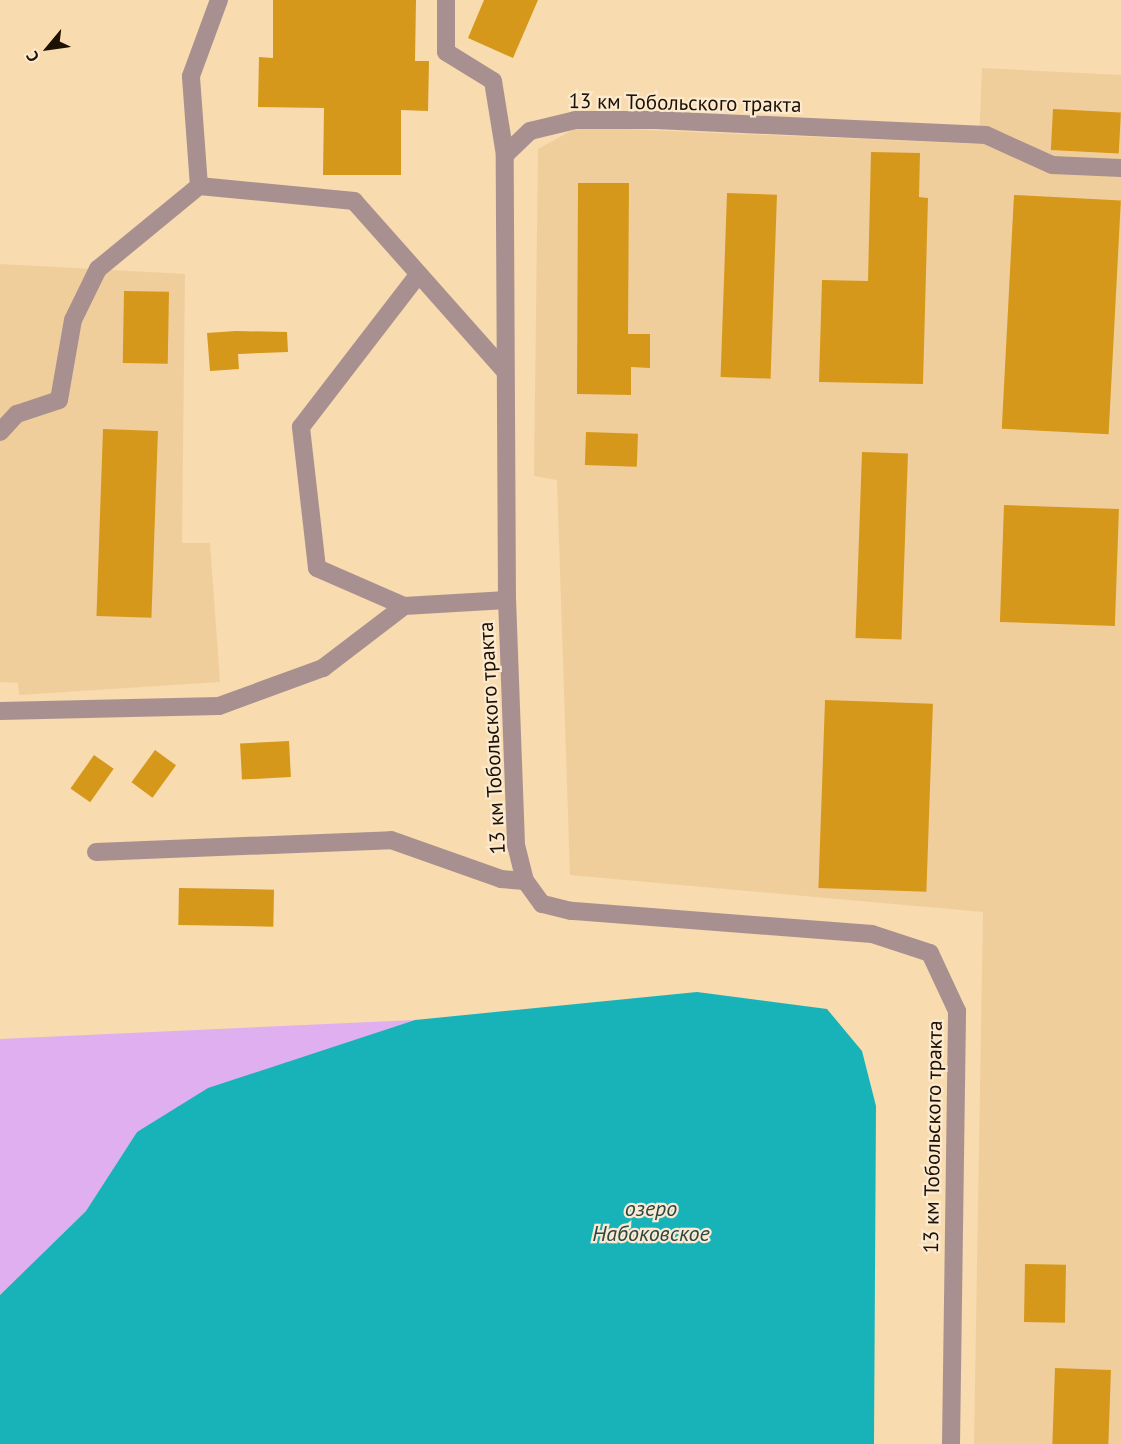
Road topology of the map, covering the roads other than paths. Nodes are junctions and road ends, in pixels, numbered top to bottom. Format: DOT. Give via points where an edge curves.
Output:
graph roads {
  1 [pos="219,0"];
  2 [pos="446,0"];
  3 [pos="505,155"];
  4 [pos="1121,168"];
  5 [pos="199,186"];
  6 [pos="419,274"];
  7 [pos="505,371"];
  8 [pos="0,432"];
  9 [pos="507,600"];
  10 [pos="404,606"];
  11 [pos="0,711"];
  12 [pos="96,852"];
  13 [pos="525,880"];
  14 [pos="951,1444"];
  1 -- 5 [label="street" via="191,76"];
  2 -- 3 [label="street" via="446,52 493,81"];
  3 -- 4 [label="street, 13 км Тобольского тракта" via="530,131 576,120 986,135 1052,165"];
  3 -- 7 [label="street, 13 км Тобольского тракта"];
  5 -- 6 [label="street" via="354,201"];
  5 -- 8 [label="street" via="98,270 73,320 58,400 18,414"];
  6 -- 7 [label="street"];
  6 -- 10 [label="street" via="301,427 317,568"];
  7 -- 9 [label="street, 13 км Тобольского тракта"];
  9 -- 10 [label="street"];
  9 -- 13 [label="street, 13 км Тобольского тракта" via="516,844"];
  10 -- 11 [label="street" via="323,668 219,706"];
  12 -- 13 [label="street" via="391,840 501,879"];
  13 -- 14 [label="street, 13 км Тобольского тракта" via="542,904 571,911 872,934 930,953 957,1011"];
}
